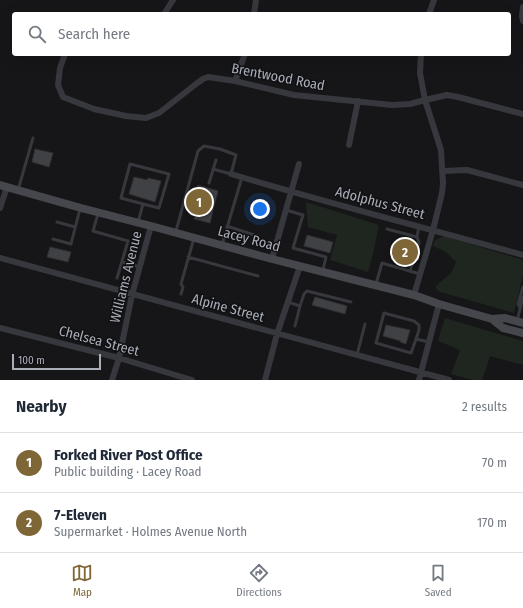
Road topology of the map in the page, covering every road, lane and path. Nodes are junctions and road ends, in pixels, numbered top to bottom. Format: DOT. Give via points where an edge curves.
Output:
graph roads {
  1 [pos="173,0"];
  2 [pos="256,0"];
  3 [pos="434,0"];
  4 [pos="523,7"];
  5 [pos="165,12"];
  6 [pos="254,12"];
  7 [pos="430,12"];
  8 [pos="523,21"];
  9 [pos="64,56"];
  10 [pos="244,56"];
  11 [pos="421,56"];
  12 [pos="235,81"];
  13 [pos="425,100"];
  14 [pos="358,102"];
  15 [pos="523,114"];
  16 [pos="33,138"];
  17 [pos="349,144"];
  18 [pos="216,160"];
  19 [pos="299,164"];
  20 [pos="213,169"];
  21 [pos="442,171"];
  22 [pos="231,174"];
  23 [pos="242,178"];
  24 [pos="209,183"];
  25 [pos="523,185"];
  26 [pos="4,186"];
  27 [pos="18,190"];
  28 [pos="292,192"];
  29 [pos="143,204"];
  30 [pos="0,208"];
  31 [pos="81,208"];
  32 [pos="286,210"];
  33 [pos="98,212"];
  34 [pos="57,222"];
  35 [pos="138,222"];
  36 [pos="151,226"];
  37 [pos="227,226"];
  38 [pos="419,226"];
  39 [pos="76,227"];
  40 [pos="387,229"];
  41 [pos="433,230"];
  42 [pos="176,233"];
  43 [pos="257,236"];
  44 [pos="417,237"];
  45 [pos="194,238"];
  46 [pos="52,240"];
  47 [pos="222,245"];
  48 [pos="523,255"];
  49 [pos="188,257"];
  50 [pos="0,258"];
  51 [pos="272,259"];
  52 [pos="122,262"];
  53 [pos="300,266"];
  54 [pos="140,267"];
  55 [pos="410,271"];
  56 [pos="322,272"];
  57 [pos="420,274"];
  58 [pos="258,276"];
  59 [pos="118,278"];
  60 [pos="375,286"];
  61 [pos="523,287"];
  62 [pos="181,294"];
  63 [pos="132,295"];
  64 [pos="414,295"];
  65 [pos="523,297"];
  66 [pos="288,302"];
  67 [pos="351,302"];
  68 [pos="439,304"];
  69 [pos="300,306"];
  70 [pos="522,309"];
  71 [pos="492,319"];
  72 [pos="520,322"];
  73 [pos="365,324"];
  74 [pos="295,326"];
  75 [pos="0,328"];
  76 [pos="523,333"];
  77 [pos="277,334"];
  78 [pos="416,339"];
  79 [pos="429,342"];
  80 [pos="357,355"];
  81 [pos="119,358"];
  82 [pos="421,373"];
  83 [pos="112,380"];
  84 [pos="192,380"];
  85 [pos="265,380"];
  86 [pos="419,380"];
  87 [pos="449,380"];
  1 -- 5 [label="street"];
  2 -- 6 [label="street"];
  3 -- 7 [label="street"];
  4 -- 8 [label="street"];
  9 -- 12 [label="street, Brentwood Road" via="58,85 63,97 94,109 126,116 154,116 208,77"];
  10 -- 12 [label="street"];
  11 -- 13 [label="street" via="420,74"];
  12 -- 14 [label="street, Brentwood Road" via="294,95"];
  13 -- 14 [label="street, Brentwood Road" via="392,105"];
  13 -- 15 [label="street, Brentwood Road" via="458,97"];
  13 -- 21 [label="street" via="441,150"];
  14 -- 17 [label="street"];
  16 -- 27 [label="lane"];
  18 -- 20 [label="lane"];
  19 -- 28 [label="street"];
  20 -- 22 [label="lane"];
  20 -- 24 [label="lane"];
  21 -- 25 [label="street" via="467,170"];
  21 -- 41 [label="street" via="442,193"];
  22 -- 23 [label="street, Adolphus Street"];
  22 -- 42 [label="lane" via="236,155 204,146 198,150"];
  23 -- 28 [label="street, Adolphus Street"];
  23 -- 37 [label="lane"];
  26 -- 27 [label="main road, Lacey Road"];
  26 -- 30 [label="street"];
  27 -- 31 [label="main road, Lacey Road"];
  28 -- 32 [label="street"];
  28 -- 38 [label="street, Adolphus Street"];
  29 -- 29 [label="lane" via="159,208 169,174 130,164 121,198"];
  29 -- 35 [label="lane"];
  31 -- 33 [label="main road, Lacey Road"];
  31 -- 39 [label="lane"];
  32 -- 51 [label="street"];
  32 -- 56 [label="lane" via="303,215 292,248 326,257"];
  33 -- 35 [label="main road, Lacey Road"];
  33 -- 52 [label="lane" via="93,231 128,241"];
  34 -- 39 [label="lane"];
  35 -- 36 [label="main road, Lacey Road"];
  36 -- 42 [label="main road, Lacey Road"];
  36 -- 54 [label="street, Williams Avenue"];
  37 -- 43 [label="lane"];
  37 -- 47 [label="lane"];
  38 -- 41 [label="street, Adolphus Street"];
  38 -- 44 [label="lane"];
  39 -- 46 [label="lane" via="71,244"];
  40 -- 44 [label="lane"];
  41 -- 48 [label="street, Adolphus Street"];
  41 -- 57 [label="street"];
  42 -- 45 [label="main road, Lacey Road"];
  44 -- 55 [label="lane" via="419,243"];
  45 -- 47 [label="main road, Lacey Road"];
  45 -- 49 [label="lane"];
  47 -- 51 [label="main road, Lacey Road"];
  49 -- 58 [label="lane"];
  49 -- 62 [label="lane"];
  50 -- 63 [label="street, Alpine Street"];
  51 -- 53 [label="main road, Lacey Road"];
  52 -- 54 [label="lane"];
  52 -- 59 [label="lane"];
  53 -- 56 [label="main road, Lacey Road"];
  53 -- 66 [label="street"];
  54 -- 63 [label="street, Williams Avenue"];
  55 -- 57 [label="lane"];
  55 -- 60 [label="lane" via="382,263"];
  56 -- 60 [label="main road, Lacey Road"];
  57 -- 64 [label="street"];
  60 -- 64 [label="main road, Lacey Road"];
  61 -- 70 [label="lane" via="518,304"];
  63 -- 77 [label="street, Alpine Street"];
  63 -- 81 [label="street, Williams Avenue"];
  64 -- 68 [label="main road, Lacey Road"];
  65 -- 70 [label="lane"];
  66 -- 69 [label="lane"];
  66 -- 77 [label="street"];
  67 -- 69 [label="lane" via="307,291"];
  68 -- 71 [label="main road, Lacey Road"];
  68 -- 79 [label="street"];
  69 -- 74 [label="lane"];
  70 -- 72 [label="lane"];
  71 -- 72 [label="main road, Lacey Road" via="505,318"];
  71 -- 76 [label="main road, Lacey Road" via="503,328"];
  73 -- 80 [label="lane"];
  75 -- 81 [label="street, Chelsea Street"];
  77 -- 80 [label="street, Alpine Street"];
  77 -- 85 [label="street"];
  78 -- 78 [label="lane" via="419,325 414,321 384,313 376,343 411,353"];
  78 -- 79 [label="lane"];
  79 -- 82 [label="street"];
  80 -- 82 [label="street, Alpine Street"];
  81 -- 83 [label="street, Williams Avenue"];
  81 -- 84 [label="street, Chelsea Street"];
  82 -- 86 [label="street"];
  82 -- 87 [label="street, Alpine Street"];
}
